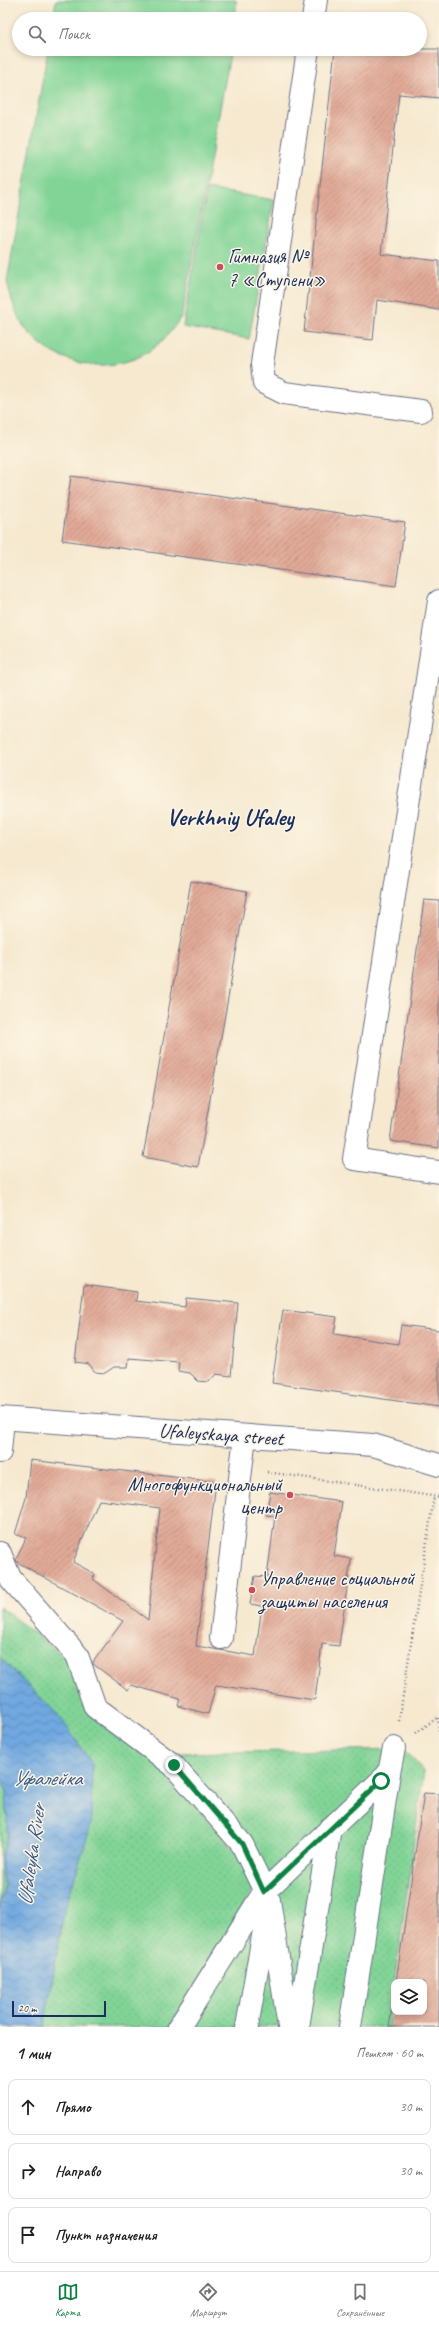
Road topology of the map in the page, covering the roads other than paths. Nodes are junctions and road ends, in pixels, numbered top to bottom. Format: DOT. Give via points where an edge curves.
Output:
graph roads {
  1 [pos="316,0"];
  2 [pos="314,12"];
  3 [pos="307,56"];
  4 [pos="422,411"];
  5 [pos="439,601"];
  6 [pos="439,1172"];
  7 [pos="2,1418"];
  8 [pos="245,1436"];
  9 [pos="0,1452"];
  10 [pos="439,1465"];
  11 [pos="0,1553"];
  12 [pos="221,1638"];
  13 [pos="394,1748"];
  14 [pos="389,1773"];
  15 [pos="330,1828"];
  16 [pos="264,1892"];
  17 [pos="179,2027"];
  18 [pos="247,2027"];
  19 [pos="288,2027"];
  20 [pos="298,2027"];
  21 [pos="350,2027"];
  1 -- 2 [label="street"];
  3 -- 4 [label="street" via="262,364 264,383 284,393"];
  5 -- 6 [label="street" via="354,1159"];
  7 -- 8 [label="street, Ufaleyskaya street"];
  7 -- 9 [label="street"];
  8 -- 10 [label="street, Ufaleyskaya street" via="373,1445"];
  8 -- 12 [label="street"];
  11 -- 16 [label="street" via="10,1578 77,1655 95,1707 174,1765 242,1844"];
  13 -- 14 [label="street"];
  14 -- 15 [label="street"];
  14 -- 21 [label="street"];
  15 -- 16 [label="street"];
  15 -- 20 [label="street"];
  16 -- 17 [label="street"];
  16 -- 18 [label="street"];
  16 -- 19 [label="street"];
}
